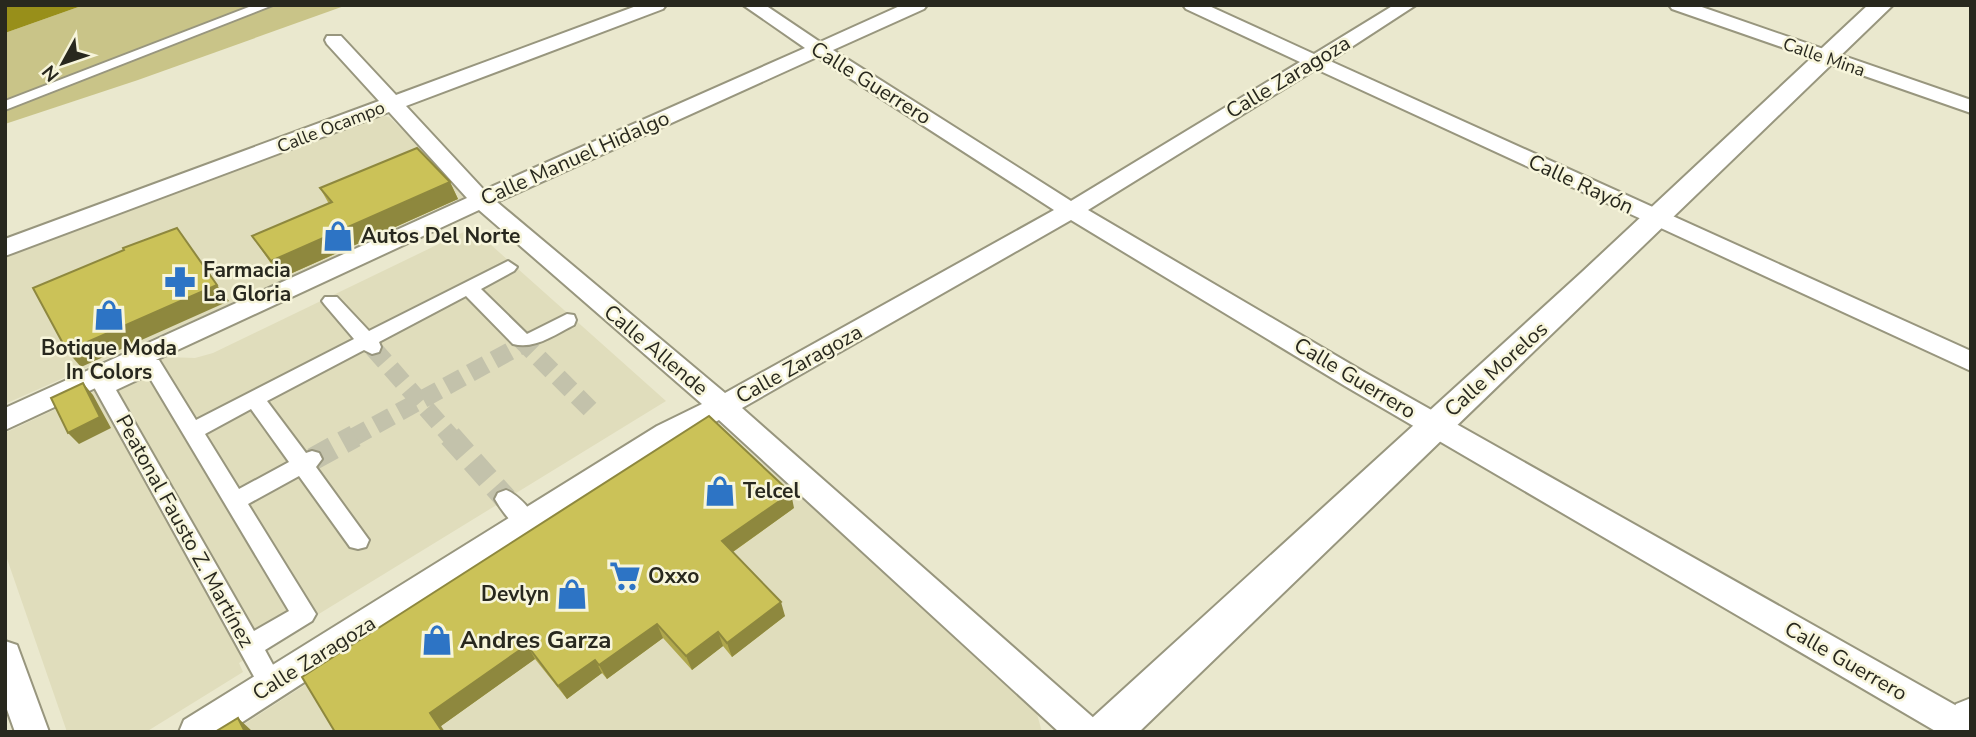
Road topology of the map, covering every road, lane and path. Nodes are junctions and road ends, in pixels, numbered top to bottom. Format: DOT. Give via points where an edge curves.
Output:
graph roads {
  1 [pos="267,5"];
  2 [pos="657,5"];
  3 [pos="752,5"];
  4 [pos="918,5"];
  5 [pos="1192,5"];
  6 [pos="1407,5"];
  7 [pos="1678,5"];
  8 [pos="1882,5"];
  9 [pos="334,40"];
  10 [pos="817,49"];
  11 [pos="1828,58"];
  12 [pos="1314,61"];
  13 [pos="391,104"];
  14 [pos="5,106"];
  15 [pos="1971,107"];
  16 [pos="481,200"];
  17 [pos="1072,210"];
  18 [pos="1659,220"];
  19 [pos="5,248"];
  20 [pos="508,267"];
  21 [pos="468,287"];
  22 [pos="331,301"];
  23 [pos="567,320"];
  24 [pos="370,344"];
  25 [pos="1971,362"];
  26 [pos="102,382"];
  27 [pos="254,398"];
  28 [pos="722,406"];
  29 [pos="5,420"];
  30 [pos="1434,425"];
  31 [pos="192,431"];
  32 [pos="308,461"];
  33 [pos="506,499"];
  34 [pos="235,500"];
  35 [pos="528,524"];
  36 [pos="358,540"];
  37 [pos="251,646"];
  38 [pos="5,656"];
  39 [pos="272,685"];
  40 [pos="1968,728"];
  41 [pos="32,732"];
  42 [pos="196,732"];
  43 [pos="1084,732"];
  44 [pos="1108,732"];
  1 -- 14 [label="street"];
  2 -- 13 [label="street, Calle Ocampo"];
  3 -- 10 [label="street, Calle Guerrero"];
  4 -- 10 [label="street, Calle Manuel Hidalgo"];
  5 -- 12 [label="street, Calle Rayón"];
  6 -- 12 [label="street, Calle Zaragoza"];
  7 -- 11 [label="street, Calle Mina"];
  8 -- 11 [label="street, Calle Morelos"];
  9 -- 13 [label="street, Calle Allende"];
  10 -- 16 [label="street, Calle Manuel Hidalgo"];
  10 -- 17 [label="street, Calle Guerrero"];
  11 -- 15 [label="street, Calle Mina"];
  11 -- 18 [label="street, Calle Morelos"];
  12 -- 17 [label="street, Calle Zaragoza"];
  12 -- 18 [label="street, Calle Rayón"];
  13 -- 16 [label="street, Calle Allende"];
  13 -- 19 [label="street, Calle Ocampo"];
  16 -- 26 [label="street, Calle Manuel Hidalgo"];
  16 -- 28 [label="street, Calle Allende"];
  17 -- 28 [label="street, Calle Zaragoza"];
  17 -- 30 [label="street, Calle Guerrero"];
  18 -- 25 [label="street, Calle Rayón"];
  18 -- 30 [label="street, Calle Morelos"];
  20 -- 21 [label="street"];
  21 -- 23 [label="street" via="527,338"];
  21 -- 24 [label="street"];
  22 -- 24 [label="street"];
  24 -- 27 [label="street"];
  26 -- 29 [label="street, Calle Manuel Hidalgo"];
  26 -- 31 [label="street" via="152,365"];
  26 -- 37 [label="street, Peatonal Fausto Z. Martínez"];
  27 -- 31 [label="street"];
  27 -- 32 [label="street"];
  28 -- 35 [label="street, Calle Zaragoza" via="667,434"];
  28 -- 43 [label="street, Calle Allende"];
  30 -- 40 [label="street, Calle Guerrero"];
  30 -- 44 [label="street, Calle Morelos"];
  31 -- 34 [label="street"];
  32 -- 34 [label="street"];
  32 -- 36 [label="street"];
  33 -- 35 [label="street"];
  34 -- 37 [label="street" via="304,614"];
  35 -- 39 [label="street, Calle Zaragoza"];
  37 -- 39 [label="street, Peatonal Fausto Z. Martínez"];
  38 -- 41 [label="street"];
  39 -- 42 [label="street, Calle Zaragoza"];
}
